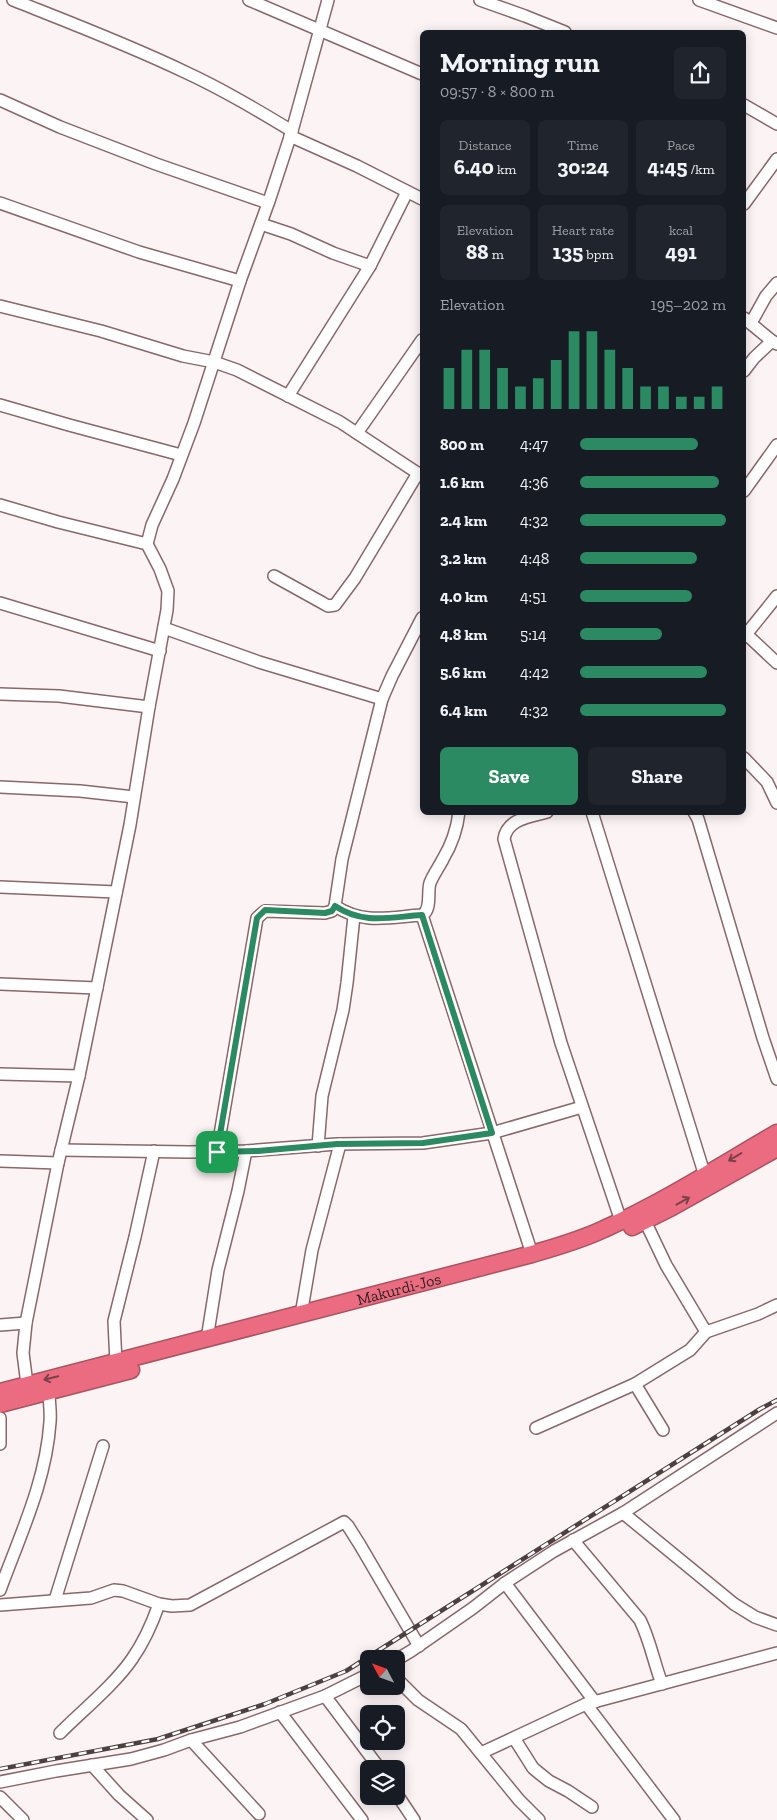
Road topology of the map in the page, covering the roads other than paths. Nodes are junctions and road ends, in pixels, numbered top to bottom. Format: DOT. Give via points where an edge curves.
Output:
graph roads {
  1 [pos="13,0"];
  2 [pos="249,0"];
  3 [pos="328,0"];
  4 [pos="480,0"];
  5 [pos="698,0"];
  6 [pos="777,28"];
  7 [pos="320,30"];
  8 [pos="560,30"];
  9 [pos="420,73"];
  10 [pos="0,100"];
  11 [pos="746,106"];
  12 [pos="777,124"];
  13 [pos="291,133"];
  14 [pos="777,159"];
  15 [pos="407,192"];
  16 [pos="420,198"];
  17 [pos="746,201"];
  18 [pos="0,203"];
  19 [pos="268,203"];
  20 [pos="261,224"];
  21 [pos="370,266"];
  22 [pos="240,281"];
  23 [pos="777,283"];
  24 [pos="0,306"];
  25 [pos="747,321"];
  26 [pos="420,343"];
  27 [pos="775,343"];
  28 [pos="214,362"];
  29 [pos="746,368"];
  30 [pos="288,396"];
  31 [pos="0,404"];
  32 [pos="357,433"];
  33 [pos="777,445"];
  34 [pos="181,455"];
  35 [pos="420,474"];
  36 [pos="746,488"];
  37 [pos="0,505"];
  38 [pos="147,544"];
  39 [pos="274,576"];
  40 [pos="777,596"];
  41 [pos="0,603"];
  42 [pos="420,622"];
  43 [pos="164,628"];
  44 [pos="746,633"];
  45 [pos="746,635"];
  46 [pos="160,651"];
  47 [pos="777,663"];
  48 [pos="0,694"];
  49 [pos="382,699"];
  50 [pos="149,707"];
  51 [pos="746,760"];
  52 [pos="0,787"];
  53 [pos="134,797"];
  54 [pos="777,803"];
  55 [pos="459,815"];
  56 [pos="537,815"];
  57 [pos="593,815"];
  58 [pos="696,815"];
  59 [pos="0,887"];
  60 [pos="116,892"];
  61 [pos="335,906"];
  62 [pos="422,915"];
  63 [pos="354,916"];
  64 [pos="0,984"];
  65 [pos="97,988"];
  66 [pos="0,1074"];
  67 [pos="79,1076"];
  68 [pos="777,1079"];
  69 [pos="582,1107"];
  70 [pos="492,1133"];
  71 [pos="777,1133"];
  72 [pos="340,1144"];
  73 [pos="318,1146"];
  74 [pos="777,1148"];
  75 [pos="62,1150"];
  76 [pos="246,1151"];
  77 [pos="154,1152"];
  78 [pos="217,1152"];
  79 [pos="0,1161"];
  80 [pos="58,1162"];
  81 [pos="705,1176"];
  82 [pos="621,1221"];
  83 [pos="645,1221"];
  84 [pos="532,1254"];
  85 [pos="777,1305"];
  86 [pos="301,1315"];
  87 [pos="26,1323"];
  88 [pos="0,1325"];
  89 [pos="706,1332"];
  90 [pos="206,1339"];
  91 [pos="116,1362"];
  92 [pos="635,1384"];
  93 [pos="28,1390"];
  94 [pos="0,1392"];
  95 [pos="49,1392"];
  96 [pos="0,1404"];
  97 [pos="777,1413"];
  98 [pos="0,1418"];
  99 [pos="536,1428"];
  100 [pos="663,1430"];
  101 [pos="0,1444"];
  102 [pos="103,1446"];
  103 [pos="623,1513"];
  104 [pos="573,1540"];
  105 [pos="505,1583"];
  106 [pos="0,1590"];
  107 [pos="55,1600"];
  108 [pos="159,1604"];
  109 [pos="0,1605"];
  110 [pos="777,1625"];
  111 [pos="419,1646"];
  112 [pos="777,1653"];
  113 [pos="405,1655"];
  114 [pos="360,1678"];
  115 [pos="662,1684"];
  116 [pos="405,1687"];
  117 [pos="325,1696"];
  118 [pos="591,1703"];
  119 [pos="280,1712"];
  120 [pos="60,1733"];
  121 [pos="514,1738"];
  122 [pos="191,1740"];
  123 [pos="482,1753"];
  124 [pos="373,1760"];
  125 [pos="92,1765"];
  126 [pos="0,1782"];
  127 [pos="0,1796"];
  128 [pos="404,1805"];
  129 [pos="592,1807"];
  130 [pos="259,1814"];
  131 [pos="23,1820"];
  132 [pos="147,1820"];
  133 [pos="362,1820"];
  134 [pos="414,1820"];
  135 [pos="539,1820"];
  136 [pos="674,1820"];
  1 -- 13 [label="street" via="187,72"];
  2 -- 7 [label="street"];
  3 -- 7 [label="street"];
  4 -- 8 [label="street"];
  5 -- 6 [label="street"];
  7 -- 9 [label="street"];
  7 -- 13 [label="street"];
  10 -- 19 [label="street" via="156,164"];
  11 -- 12 [label="street"];
  13 -- 15 [label="street"];
  13 -- 19 [label="street"];
  14 -- 17 [label="street"];
  15 -- 16 [label="street"];
  15 -- 21 [label="street"];
  18 -- 22 [label="street" via="139,252"];
  19 -- 20 [label="street"];
  20 -- 21 [label="street"];
  20 -- 22 [label="street"];
  21 -- 30 [label="street"];
  22 -- 28 [label="street"];
  23 -- 25 [label="street"];
  24 -- 28 [label="street"];
  25 -- 27 [label="street"];
  26 -- 32 [label="street"];
  27 -- 29 [label="street" via="754,358"];
  28 -- 30 [label="street"];
  28 -- 34 [label="street"];
  30 -- 32 [label="street"];
  31 -- 34 [label="street"];
  32 -- 35 [label="street"];
  33 -- 36 [label="street"];
  34 -- 38 [label="street"];
  35 -- 39 [label="street" via="335,605 328,606"];
  37 -- 38 [label="street"];
  38 -- 43 [label="street" via="168,591"];
  40 -- 44 [label="street"];
  41 -- 46 [label="street"];
  42 -- 49 [label="street"];
  43 -- 46 [label="street"];
  43 -- 49 [label="street" via="259,662"];
  45 -- 47 [label="street"];
  46 -- 50 [label="street"];
  48 -- 50 [label="street" via="59,696"];
  49 -- 61 [label="street" via="342,859"];
  50 -- 53 [label="street"];
  51 -- 54 [label="street" via="767,782"];
  52 -- 53 [label="street" via="80,790"];
  53 -- 60 [label="street"];
  55 -- 62 [label="street" via="452,845 429,884 427,909"];
  56 -- 69 [label="street" via="513,822 505,832 504,840"];
  57 -- 81 [label="street"];
  58 -- 68 [label="street"];
  59 -- 60 [label="street"];
  60 -- 65 [label="street"];
  61 -- 63 [label="street"];
  61 -- 78 [label="street" via="325,913 265,910 257,918"];
  62 -- 63 [label="street" via="372,919"];
  62 -- 70 [label="street"];
  63 -- 73 [label="street" via="343,1010 322,1096"];
  64 -- 65 [label="street"];
  65 -- 67 [label="street"];
  66 -- 67 [label="street"];
  67 -- 75 [label="street"];
  69 -- 70 [label="street"];
  69 -- 82 [label="street"];
  70 -- 72 [label="street" via="423,1143"];
  70 -- 84 [label="street"];
  71 -- 81 [label="highway, Makurdi-Jos, one-way"];
  72 -- 73 [label="street"];
  72 -- 86 [label="street" via="312,1250"];
  73 -- 76 [label="street"];
  83 -- 74 [label="highway, Makurdi-Jos, one-way"];
  75 -- 77 [label="street"];
  75 -- 80 [label="street"];
  76 -- 78 [label="street"];
  76 -- 90 [label="street" via="218,1270"];
  77 -- 78 [label="street"];
  77 -- 91 [label="street" via="114,1321"];
  79 -- 80 [label="street"];
  80 -- 87 [label="street"];
  81 -- 82 [label="highway, Makurdi-Jos"];
  82 -- 84 [label="highway, Makurdi-Jos"];
  83 -- 89 [label="street"];
  83 -- 95 [label="highway, Makurdi-Jos" via="536,1264"];
  84 -- 86 [label="highway, Makurdi-Jos"];
  85 -- 89 [label="street"];
  86 -- 90 [label="highway, Makurdi-Jos"];
  87 -- 88 [label="street"];
  87 -- 93 [label="street" via="23,1353"];
  89 -- 92 [label="street" via="690,1350"];
  90 -- 91 [label="highway, Makurdi-Jos"];
  91 -- 93 [label="highway, Makurdi-Jos, one-way"];
  92 -- 99 [label="street"];
  92 -- 100 [label="street"];
  93 -- 94 [label="highway, Makurdi-Jos"];
  93 -- 95 [label="highway, Makurdi-Jos"];
  93 -- 96 [label="highway, Makurdi-Jos"];
  95 -- 106 [label="street" via="51,1420 41,1476"];
  97 -- 103 [label="street"];
  98 -- 101 [label="street"];
  102 -- 107 [label="street"];
  103 -- 104 [label="street"];
  103 -- 110 [label="street" via="734,1604"];
  104 -- 105 [label="street"];
  104 -- 115 [label="street" via="640,1620"];
  105 -- 111 [label="street"];
  105 -- 118 [label="street"];
  107 -- 108 [label="street" via="91,1598 114,1590"];
  107 -- 109 [label="street"];
  108 -- 111 [label="street" via="190,1605 344,1522"];
  108 -- 120 [label="street" via="149,1630 131,1660"];
  111 -- 113 [label="street"];
  112 -- 115 [label="street"];
  114 -- 117 [label="street"];
  115 -- 118 [label="street"];
  116 -- 123 [label="street" via="418,1700 462,1729"];
  117 -- 119 [label="street"];
  117 -- 124 [label="street"];
  118 -- 121 [label="street"];
  118 -- 136 [label="street"];
  119 -- 122 [label="street"];
  119 -- 133 [label="street"];
  121 -- 123 [label="street"];
  121 -- 129 [label="street" via="530,1764 549,1782"];
  122 -- 125 [label="street" via="131,1759"];
  122 -- 130 [label="street"];
  123 -- 135 [label="street"];
  125 -- 126 [label="street"];
  125 -- 132 [label="street"];
  127 -- 131 [label="street"];
  128 -- 134 [label="street"];
}
